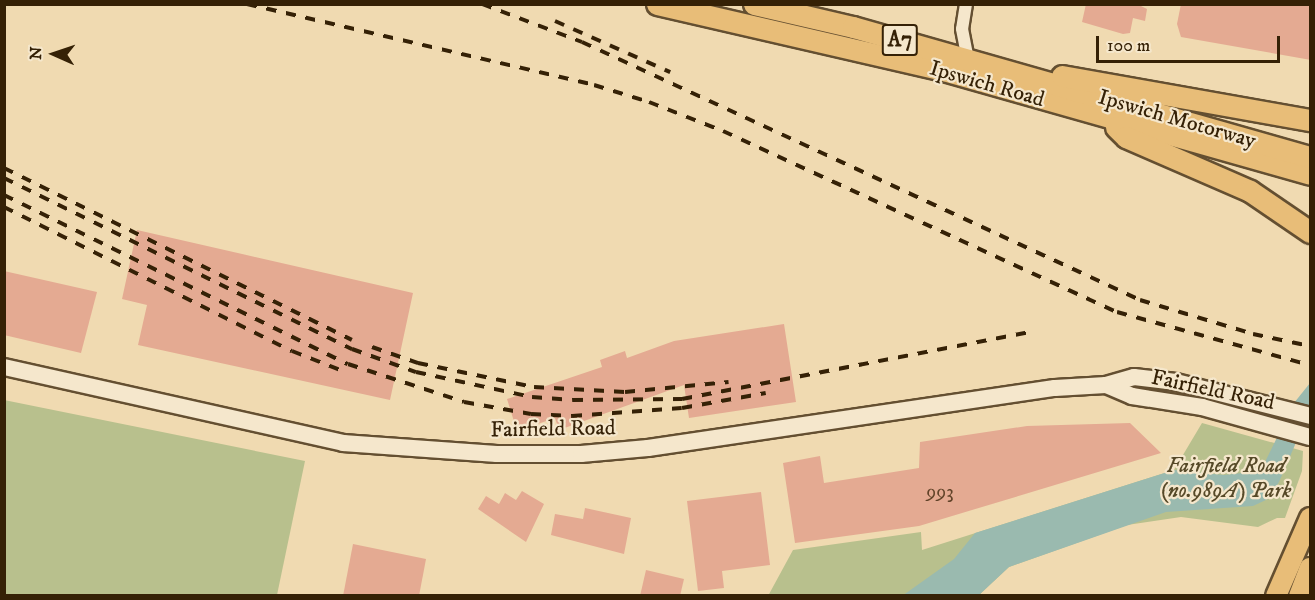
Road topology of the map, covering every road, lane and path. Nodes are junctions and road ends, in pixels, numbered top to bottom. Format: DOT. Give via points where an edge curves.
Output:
graph roads {
  1 [pos="657,4"];
  2 [pos="754,4"];
  3 [pos="966,4"];
  4 [pos="968,59"];
  5 [pos="1044,81"];
  6 [pos="1107,118"];
  7 [pos="1311,120"];
  8 [pos="1311,157"];
  9 [pos="1311,174"];
  10 [pos="1311,232"];
  11 [pos="4,368"];
  12 [pos="1106,385"];
  13 [pos="1311,416"];
  14 [pos="1310,436"];
  15 [pos="1311,518"];
  16 [pos="1311,568"];
  17 [pos="1276,596"];
  18 [pos="1299,596"];
  1 -- 6 [label="highway, Ipswich Road / A7" via="932,68"];
  2 -- 4 [label="highway, Ipswich Road / A7"];
  3 -- 4 [label="street" via="962,29"];
  4 -- 5 [label="highway, Ipswich Road / A7"];
  5 -- 7 [label="highway" via="1067,74"];
  5 -- 8 [label="highway, Ipswich Motorway / A7"];
  6 -- 9 [label="highway, Ipswich Motorway / A7"];
  6 -- 10 [label="highway" via="1126,137 1250,191"];
  11 -- 12 [label="main road, Fairfield Road" via="332,441 523,455 648,448 1054,388"];
  12 -- 13 [label="main road, Fairfield Road" via="1145,378"];
  12 -- 14 [label="main road, Fairfield Road" via="1132,396 1192,405"];
  15 -- 17 [label="main road"];
  16 -- 18 [label="main road"];
}
